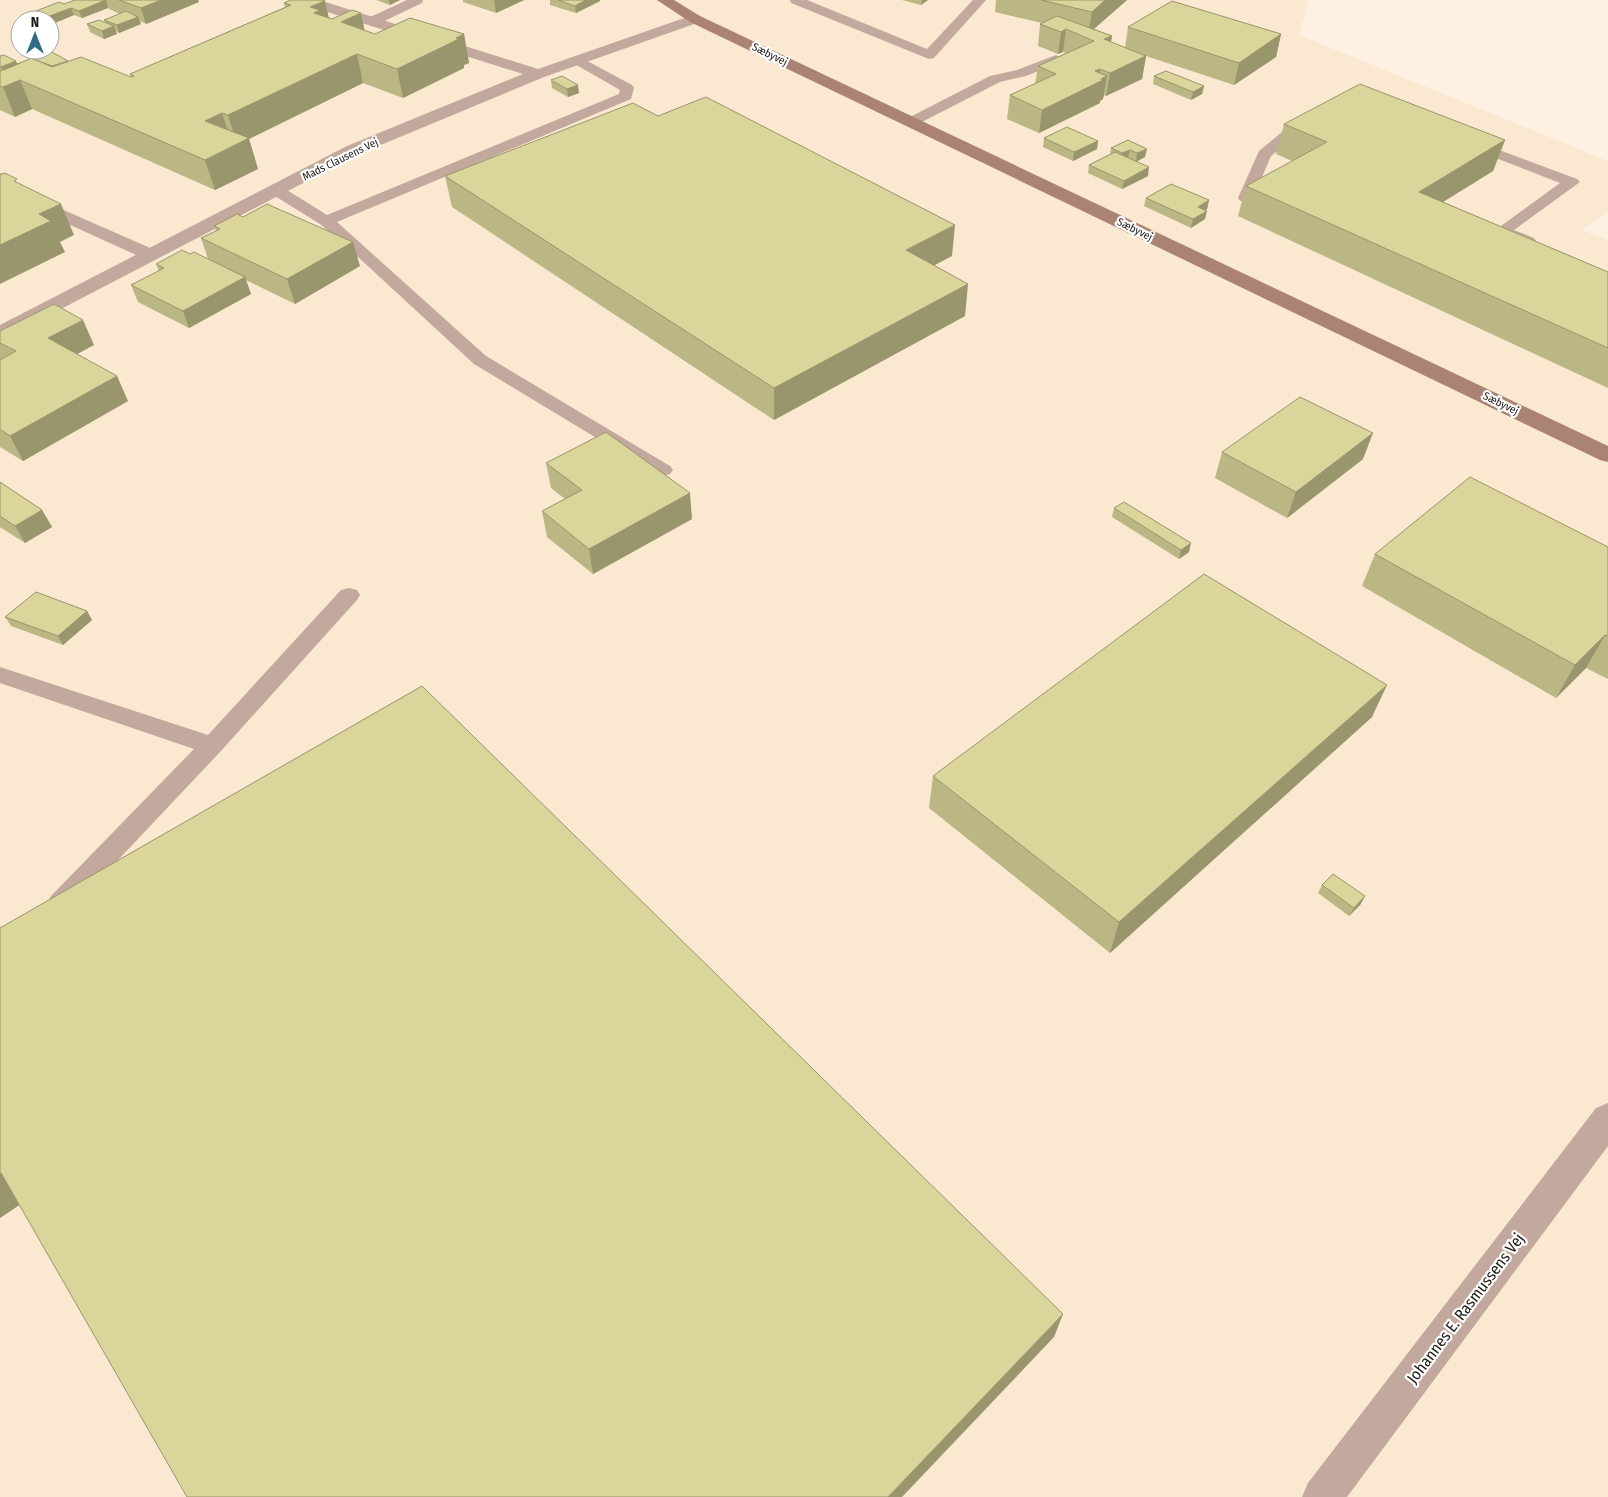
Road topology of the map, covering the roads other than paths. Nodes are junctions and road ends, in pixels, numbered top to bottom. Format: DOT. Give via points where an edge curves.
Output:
graph roads {
  1 [pos="417,0"];
  2 [pos="664,0"];
  3 [pos="796,0"];
  4 [pos="980,0"];
  5 [pos="304,5"];
  6 [pos="696,19"];
  7 [pos="371,22"];
  8 [pos="1056,59"];
  9 [pos="578,60"];
  10 [pos="538,74"];
  11 [pos="1324,114"];
  12 [pos="911,122"];
  13 [pos="1460,139"];
  14 [pos="0,188"];
  15 [pos="276,190"];
  16 [pos="1246,198"];
  17 [pos="326,221"];
  18 [pos="1546,248"];
  19 [pos="151,255"];
  20 [pos="0,333"];
  21 [pos="1608,455"];
  22 [pos="663,470"];
  23 [pos="349,595"];
  24 [pos="0,675"];
  25 [pos="212,746"];
  26 [pos="41,918"];
  27 [pos="1608,1119"];
  28 [pos="1322,1497"];
  1 -- 7 [label="lane"];
  2 -- 6 [label="street, Sæbyvej"];
  3 -- 4 [label="lane" via="929,55"];
  5 -- 7 [label="street"];
  6 -- 9 [label="street, Mads Clausens Vej"];
  6 -- 12 [label="street, Sæbyvej"];
  7 -- 10 [label="street"];
  8 -- 12 [label="lane" via="995,79"];
  9 -- 10 [label="street, Mads Clausens Vej"];
  9 -- 17 [label="lane" via="626,88 626,96"];
  10 -- 15 [label="street, Mads Clausens Vej" via="353,150"];
  11 -- 16 [label="lane" via="1299,125 1264,154"];
  12 -- 21 [label="street, Sæbyvej"];
  13 -- 18 [label="lane" via="1572,182 1502,231"];
  14 -- 19 [label="lane"];
  15 -- 17 [label="lane"];
  15 -- 19 [label="street, Mads Clausens Vej"];
  17 -- 22 [label="lane" via="480,360"];
  19 -- 20 [label="street, Mads Clausens Vej"];
  23 -- 25 [label="lane"];
  24 -- 25 [label="lane"];
  25 -- 26 [label="lane" via="57,907"];
  27 -- 28 [label="street, Johannes E. Rasmussens Vej"];
}
